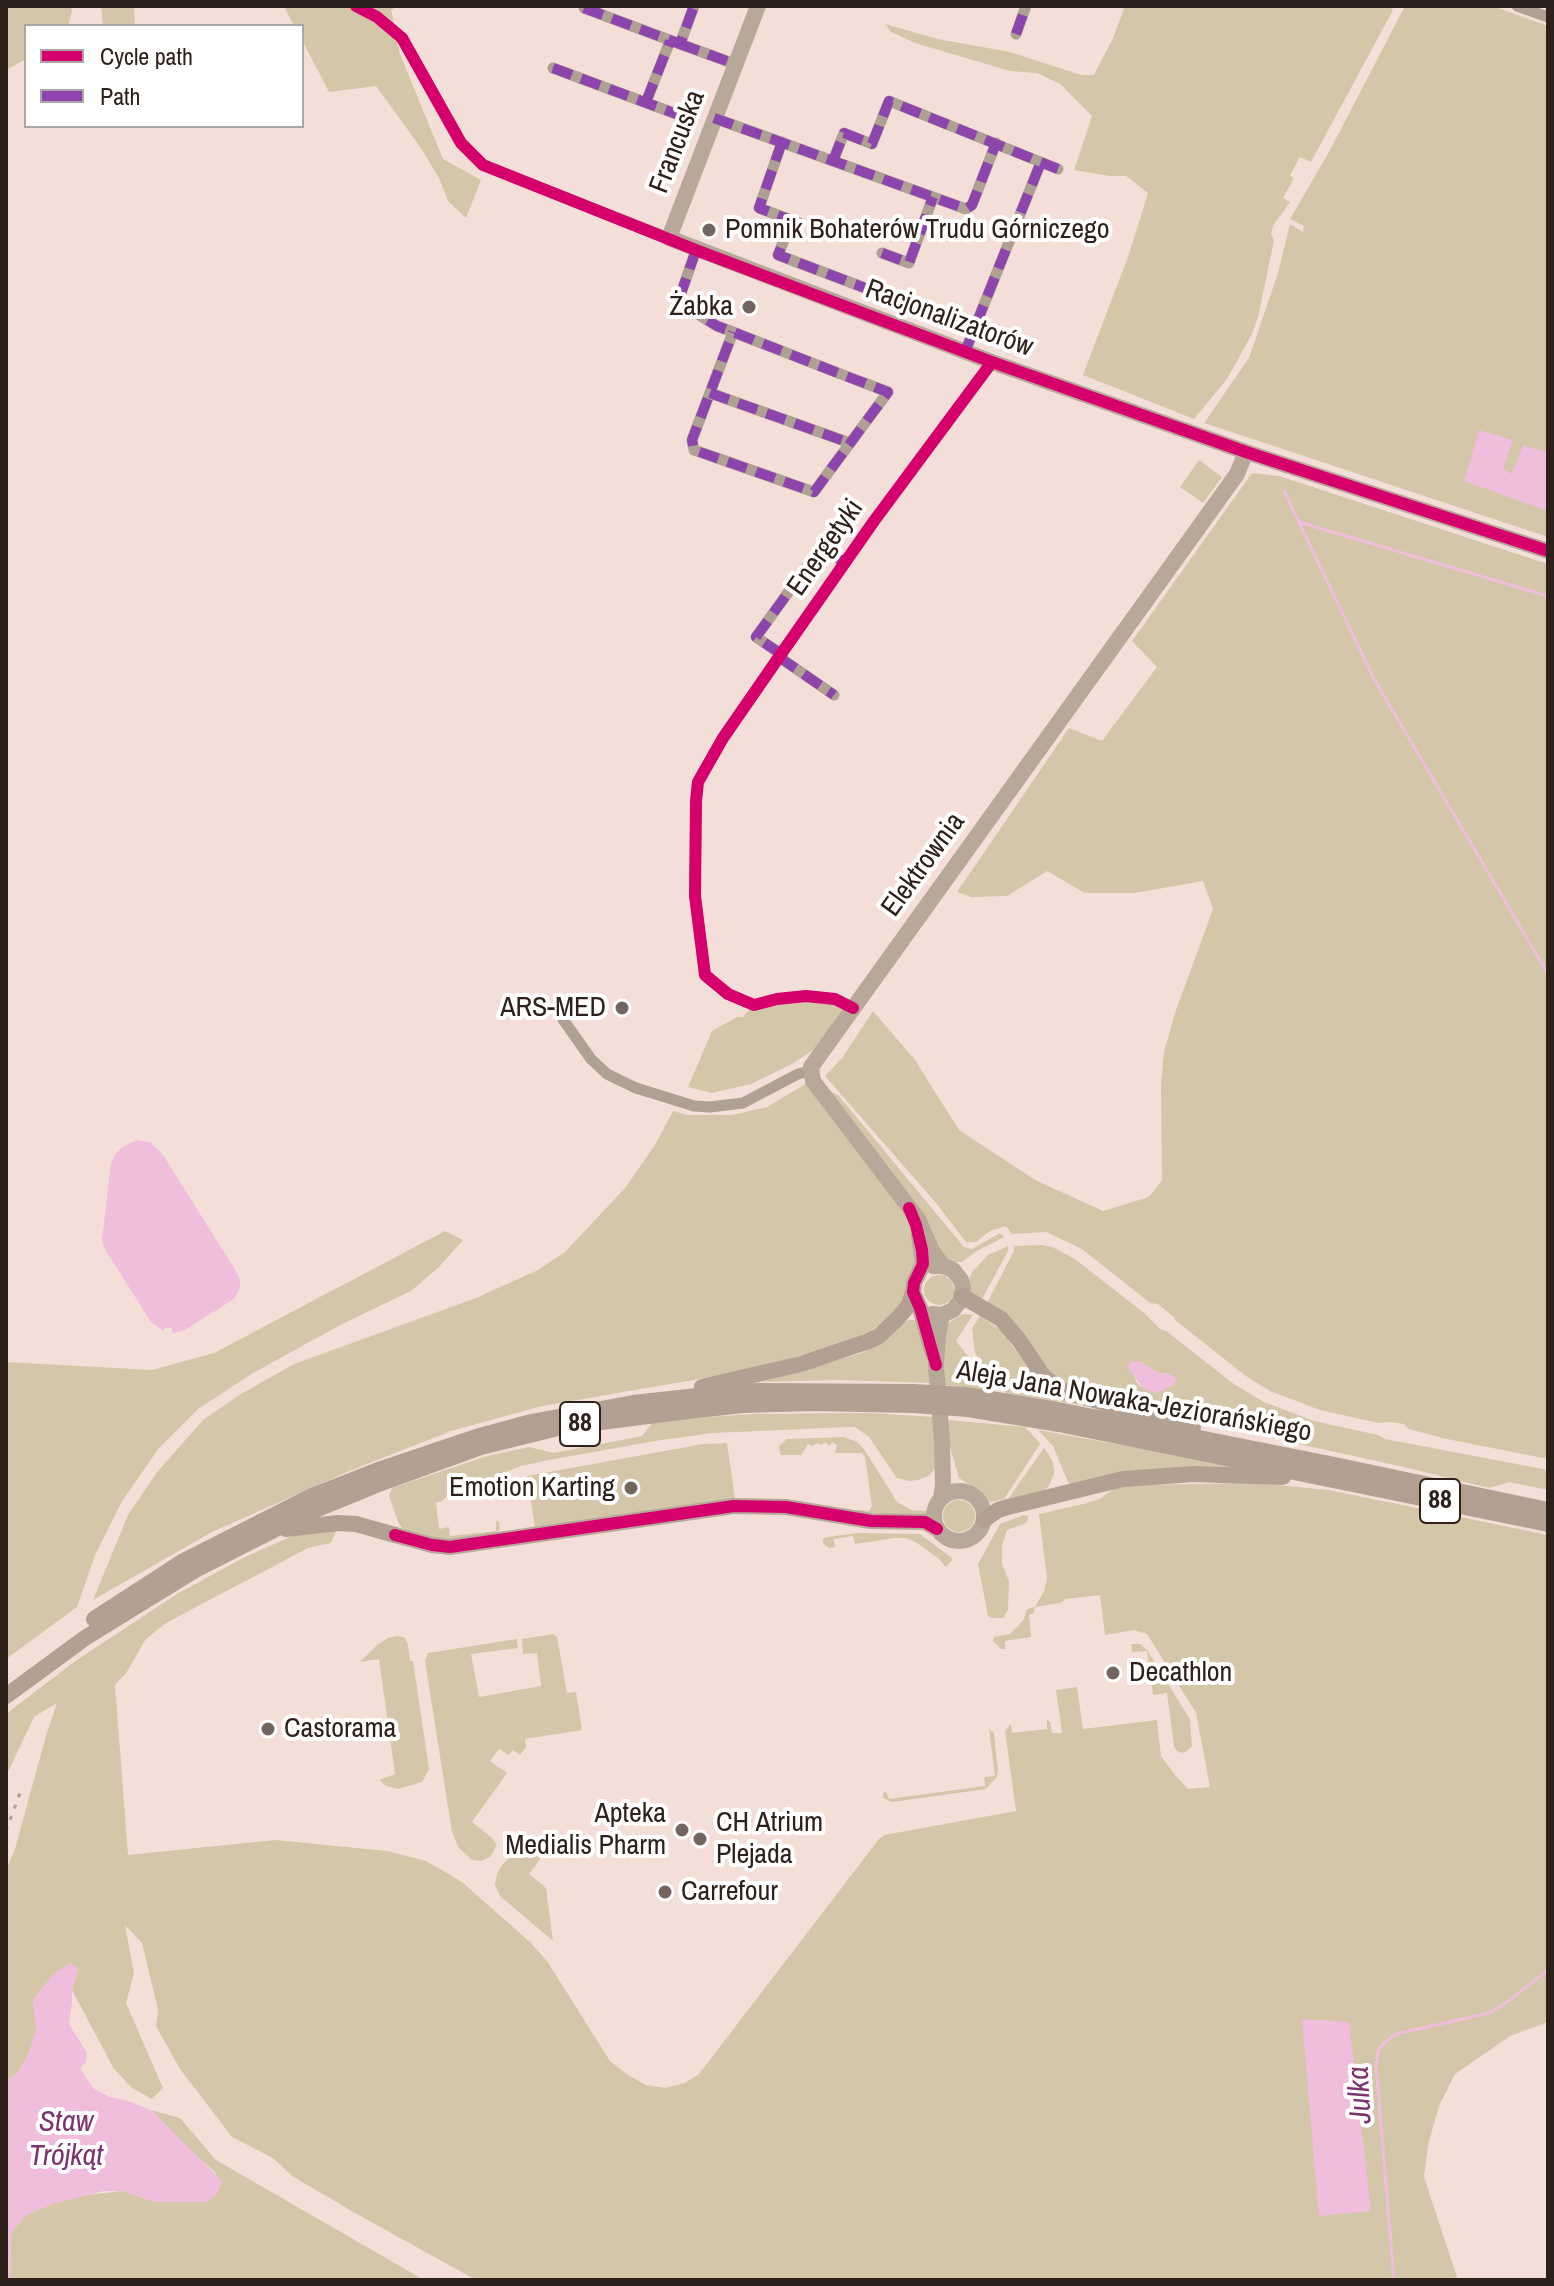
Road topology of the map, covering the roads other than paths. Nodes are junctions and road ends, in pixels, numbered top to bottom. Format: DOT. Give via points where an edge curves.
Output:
graph roads {
  1 [pos="356,6"];
  2 [pos="694,6"];
  3 [pos="758,6"];
  4 [pos="1026,6"];
  5 [pos="1517,6"];
  6 [pos="584,8"];
  7 [pos="1548,17"];
  8 [pos="1016,34"];
  9 [pos="675,42"];
  10 [pos="735,64"];
  11 [pos="553,68"];
  12 [pos="694,96"];
  13 [pos="646,102"];
  14 [pos="714,118"];
  15 [pos="782,142"];
  16 [pos="996,143"];
  17 [pos="833,161"];
  18 [pos="1041,162"];
  19 [pos="1058,169"];
  20 [pos="933,197"];
  21 [pos="669,238"];
  22 [pos="696,250"];
  23 [pos="882,253"];
  24 [pos="976,326"];
  25 [pos="733,332"];
  26 [pos="965,352"];
  27 [pos="992,362"];
  28 [pos="710,393"];
  29 [pos="850,443"];
  30 [pos="1246,452"];
  31 [pos="1548,551"];
  32 [pos="845,563"];
  33 [pos="780,655"];
  34 [pos="834,695"];
  35 [pos="853,1008"];
  36 [pos="562,1018"];
  37 [pos="810,1071"];
  38 [pos="909,1208"];
  39 [pos="943,1266"];
  40 [pos="917,1293"];
  41 [pos="962,1296"];
  42 [pos="942,1315"];
  43 [pos="936,1365"];
  44 [pos="914,1399"];
  45 [pos="556,1417"];
  46 [pos="942,1441"];
  47 [pos="1331,1471"];
  48 [pos="959,1491"];
  49 [pos="941,1499"];
  50 [pos="1548,1510"];
  51 [pos="984,1520"];
  52 [pos="1548,1524"];
  53 [pos="937,1529"];
  54 [pos="264,1534"];
  55 [pos="395,1535"];
  56 [pos="6,1683"];
  57 [pos="6,1696"];
  1 -- 21 [label="street, Racjonalizatorów" via="402,38 461,143 483,165"];
  2 -- 9 [label="street"];
  3 -- 10 [label="street, Francuska"];
  4 -- 8 [label="street"];
  5 -- 7 [label="street"];
  6 -- 9 [label="street, Francuska"];
  9 -- 10 [label="street, Francuska"];
  9 -- 13 [label="street"];
  10 -- 14 [label="street, Francuska"];
  11 -- 13 [label="street"];
  12 -- 13 [label="street" via="690,109 679,115"];
  14 -- 15 [label="street"];
  14 -- 21 [label="street, Francuska"];
  15 -- 17 [label="street"];
  15 -- 24 [label="street" via="759,208 796,222 778,255"];
  16 -- 17 [label="street" via="889,101 872,144 844,133"];
  16 -- 18 [label="street"];
  16 -- 20 [label="street" via="972,205 966,209"];
  17 -- 20 [label="street"];
  18 -- 19 [label="street"];
  18 -- 24 [label="street"];
  20 -- 23 [label="street" via="909,263"];
  21 -- 22 [label="street, Racjonalizatorów"];
  22 -- 25 [label="street" via="678,302"];
  22 -- 26 [label="street, Racjonalizatorów"];
  24 -- 26 [label="street"];
  25 -- 28 [label="street"];
  25 -- 29 [label="street" via="888,392"];
  26 -- 27 [label="street, Racjonalizatorów"];
  27 -- 30 [label="street, Racjonalizatorów"];
  27 -- 32 [label="street, Energetyki"];
  28 -- 29 [label="street"];
  28 -- 29 [label="street" via="692,440 694,450 814,492"];
  30 -- 31 [label="street, Racjonalizatorów"];
  30 -- 35 [label="street, Elektrownia" via="1237,474"];
  32 -- 33 [label="street, Energetyki"];
  32 -- 33 [label="street" via="821,547 756,637"];
  33 -- 34 [label="street"];
  33 -- 35 [label="street, Energetyki" via="698,782 695,896 705,975 728,994 754,1005 806,996 835,999"];
  35 -- 37 [label="street, Elektrownia"];
  36 -- 37 [label="street" via="599,1068 617,1081 694,1106 743,1103"];
  37 -- 38 [label="street"];
  38 -- 39 [label="street"];
  38 -- 40 [label="street" via="922,1250"];
  39 -- 40 [label="street" via="927,1268"];
  39 -- 41 [label="street" via="961,1280"];
  40 -- 42 [label="street" via="930,1314"];
  40 -- 43 [label="street"];
  40 -- 45 [label="main road" via="879,1336 854,1348 713,1385 627,1398"];
  41 -- 42 [label="street"];
  41 -- 47 [label="main road" via="1001,1319 1044,1377 1065,1392"];
  42 -- 43 [label="street"];
  43 -- 46 [label="street"];
  44 -- 45 [label="main road, Aleja Jana Nowaka-Jeziorańskiego / 88" via="758,1391 633,1403"];
  44 -- 47 [label="main road, Aleja Jana Nowaka-Jeziorańskiego / 88, bridge" via="1004,1408"];
  44 -- 54 [label="main road, Aleja Jana Nowaka-Jeziorańskiego / 88" via="743,1405 562,1427 481,1447"];
  45 -- 56 [label="main road, Aleja Jana Nowaka-Jeziorańskiego / 88" via="476,1437 312,1496 182,1562"];
  46 -- 48 [label="street"];
  46 -- 49 [label="street"];
  47 -- 50 [label="main road, Aleja Jana Nowaka-Jeziorańskiego / 88"];
  47 -- 51 [label="main road" via="1123,1479 1008,1507"];
  47 -- 52 [label="main road, Aleja Jana Nowaka-Jeziorańskiego / 88"];
  48 -- 49 [label="street"];
  48 -- 51 [label="street" via="976,1497"];
  49 -- 53 [label="street" via="934,1517"];
  51 -- 53 [label="street" via="978,1533 963,1541 951,1540"];
  53 -- 55 [label="street" via="925,1522 734,1506 450,1547"];
  54 -- 55 [label="main road" via="338,1523"];
  54 -- 57 [label="main road, Aleja Jana Nowaka-Jeziorańskiego / 88" via="109,1622"];
}
